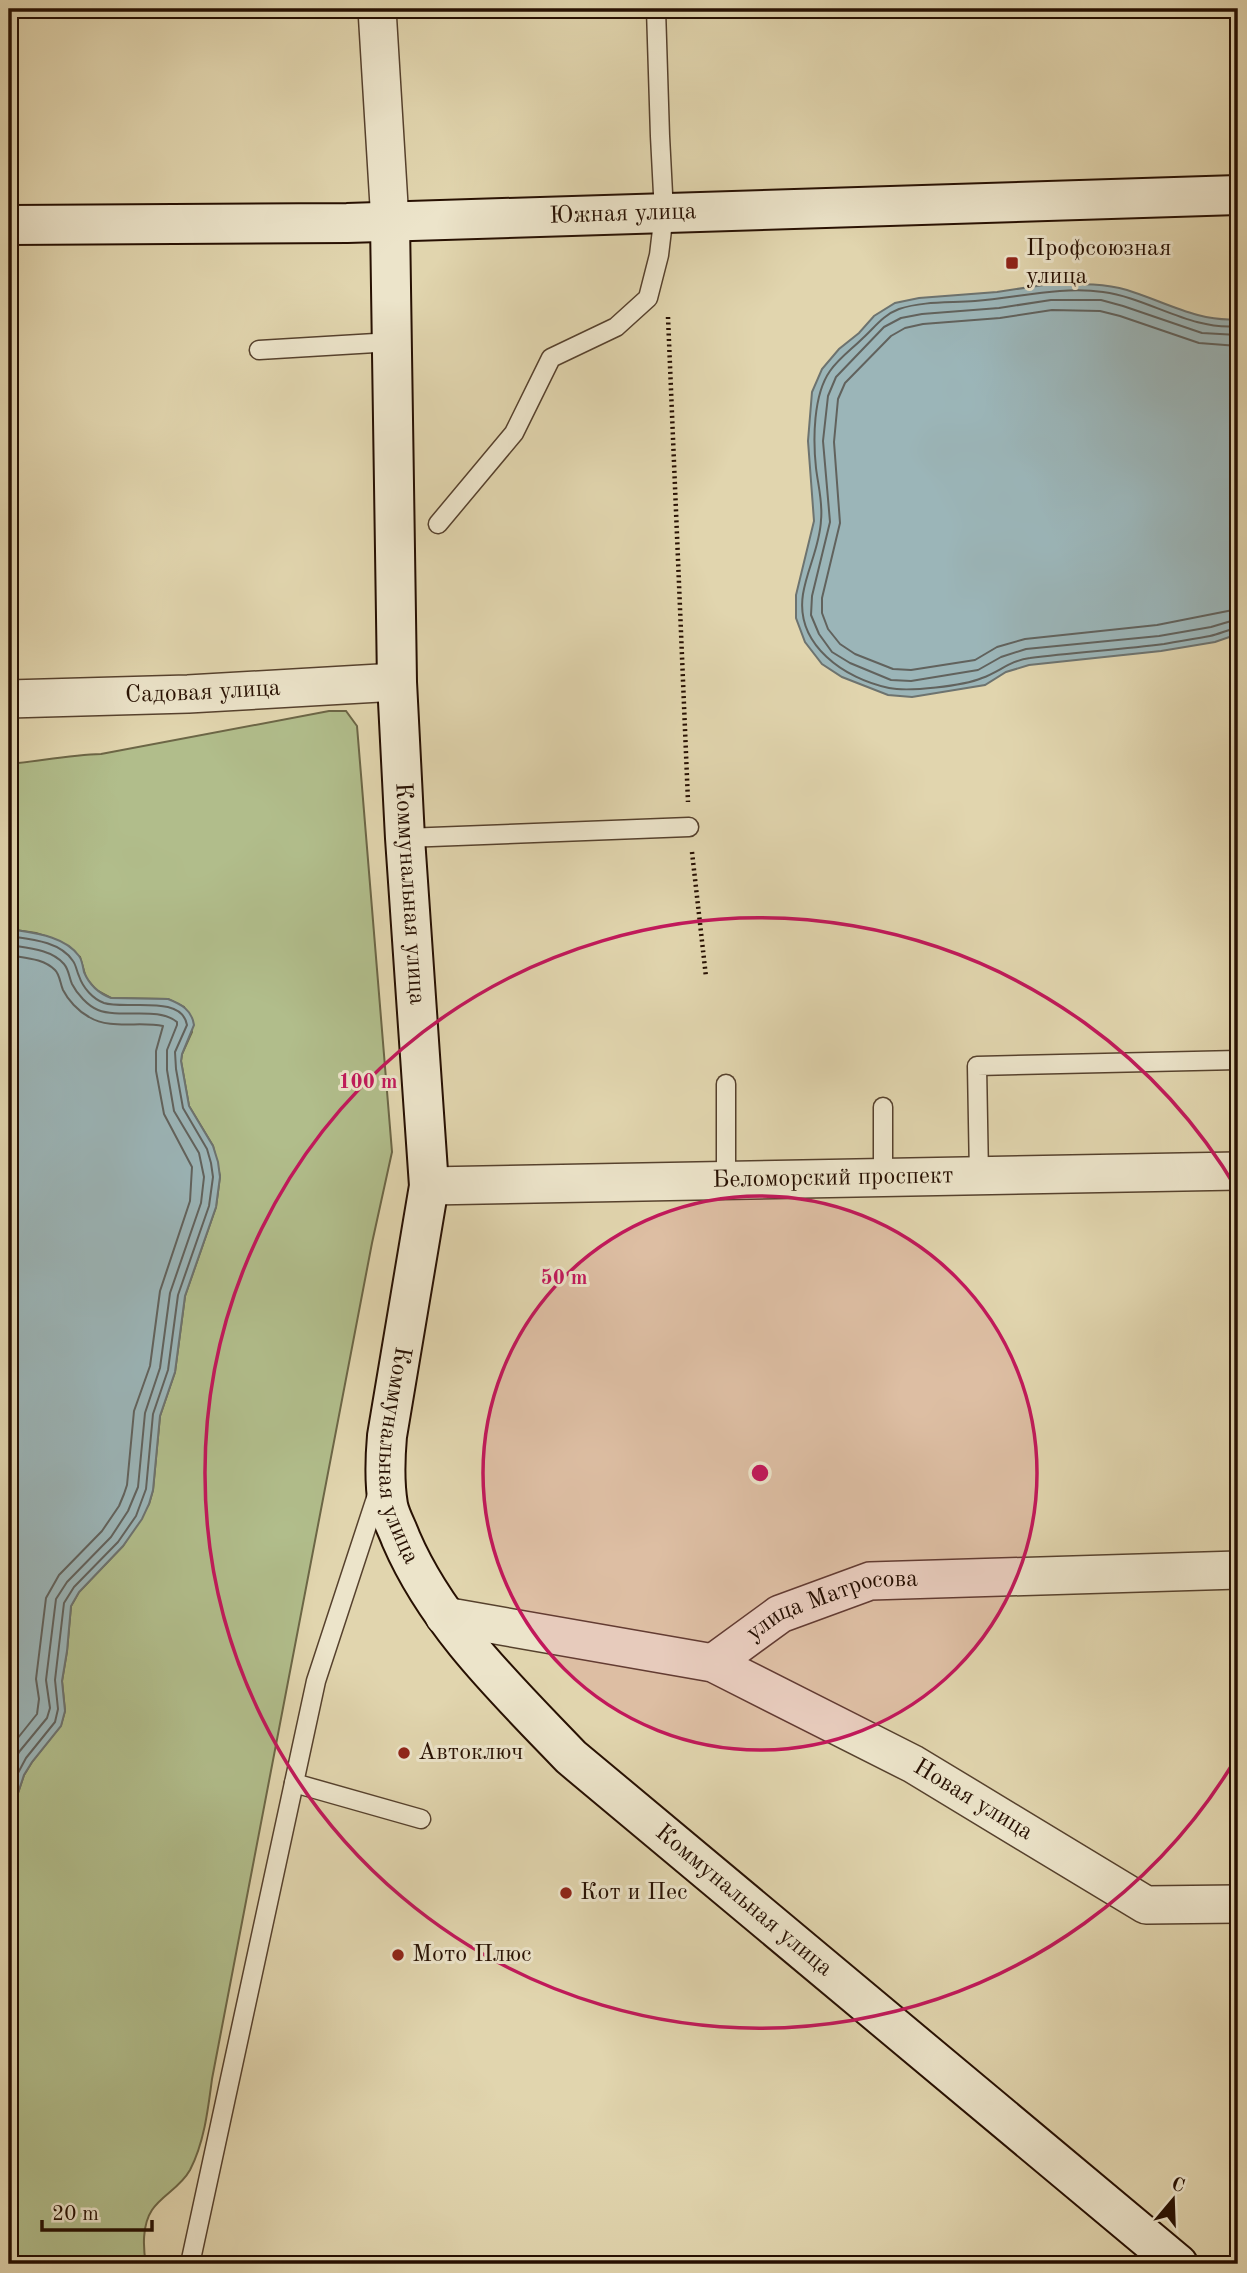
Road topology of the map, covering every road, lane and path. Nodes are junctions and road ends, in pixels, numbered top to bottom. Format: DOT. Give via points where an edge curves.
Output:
graph roads {
  1 [pos="377,9"];
  2 [pos="656,9"];
  3 [pos="1238,195"];
  4 [pos="664,213"];
  5 [pos="390,222"];
  6 [pos="9,225"];
  7 [pos="667,310"];
  8 [pos="392,342"];
  9 [pos="259,350"];
  10 [pos="438,524"];
  11 [pos="397,682"];
  12 [pos="9,699"];
  13 [pos="689,827"];
  14 [pos="405,838"];
  15 [pos="706,976"];
  16 [pos="1238,1060"];
  17 [pos="726,1084"];
  18 [pos="883,1107"];
  19 [pos="1238,1171"];
  20 [pos="978,1176"];
  21 [pos="883,1178"];
  22 [pos="726,1180"];
  23 [pos="429,1186"];
  24 [pos="384,1472"];
  25 [pos="1238,1570"];
  26 [pos="444,1616"];
  27 [pos="713,1663"];
  28 [pos="294,1783"];
  29 [pos="421,1819"];
  30 [pos="1238,1904"];
  31 [pos="190,2264"];
  32 [pos="1178,2264"];
  1 -- 5 [label="street"];
  2 -- 4 [label="lane"];
  3 -- 4 [label="main road, Южная улица"];
  4 -- 5 [label="main road, Южная улица"];
  4 -- 10 [label="lane" via="648,298 616,327 551,358 514,433"];
  5 -- 6 [label="main road, Южная улица"];
  5 -- 8 [label="main road, Коммунальная улица"];
  7 -- 13 [label="path"];
  8 -- 9 [label="lane"];
  8 -- 11 [label="main road, Коммунальная улица"];
  11 -- 12 [label="street, Садовая улица"];
  11 -- 14 [label="main road, Коммунальная улица"];
  13 -- 14 [label="lane"];
  13 -- 15 [label="path"];
  14 -- 23 [label="main road, Коммунальная улица"];
  16 -- 20 [label="lane" via="977,1066"];
  17 -- 22 [label="lane"];
  18 -- 21 [label="lane"];
  19 -- 20 [label="street, Беломорский проспект"];
  20 -- 21 [label="street, Беломорский проспект"];
  21 -- 22 [label="street, Беломорский проспект"];
  22 -- 23 [label="street, Беломорский проспект"];
  23 -- 24 [label="main road, Коммунальная улица"];
  24 -- 26 [label="main road, Коммунальная улица" via="388,1508 410,1560"];
  24 -- 28 [label="lane" via="316,1681"];
  25 -- 27 [label="street, улица Матросова" via="870,1581 780,1614"];
  26 -- 27 [label="street"];
  26 -- 32 [label="main road, Коммунальная улица" via="571,1757"];
  27 -- 30 [label="street, Новая улица" via="914,1764 1146,1905"];
  28 -- 29 [label="lane"];
  28 -- 31 [label="lane"];
}
